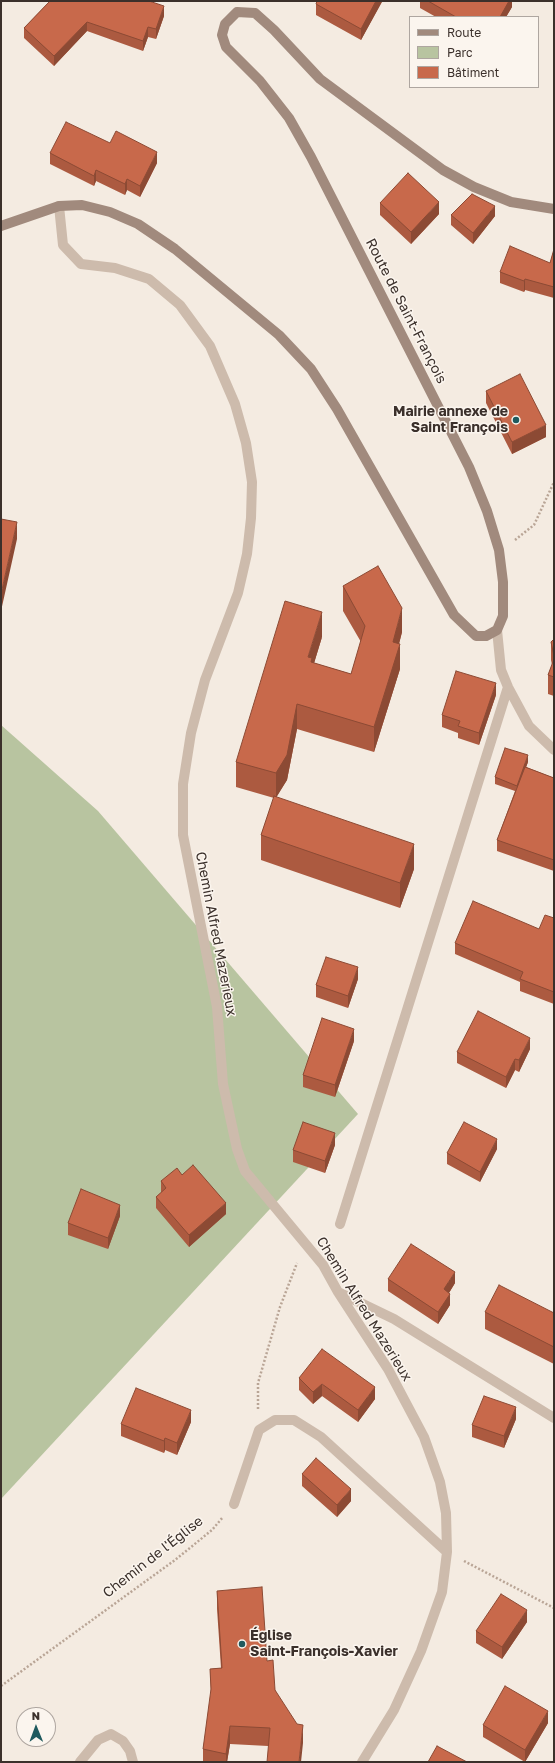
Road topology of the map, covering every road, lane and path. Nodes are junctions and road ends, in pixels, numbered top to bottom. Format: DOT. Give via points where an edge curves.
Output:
graph roads {
  1 [pos="59,206"];
  2 [pos="554,209"];
  3 [pos="1,226"];
  4 [pos="554,482"];
  5 [pos="499,550"];
  6 [pos="497,630"];
  7 [pos="508,687"];
  8 [pos="554,750"];
  9 [pos="340,1224"];
  10 [pos="306,1242"];
  11 [pos="338,1292"];
  12 [pos="554,1418"];
  13 [pos="259,1430"];
  14 [pos="234,1504"];
  15 [pos="447,1552"];
  16 [pos="554,1608"];
  17 [pos="1,1686"];
  18 [pos="80,1762"];
  19 [pos="133,1762"];
  20 [pos="362,1762"];
  1 -- 3 [label="main road"];
  1 -- 6 [label="main road" via="82,205 110,212 138,224 175,250 279,335 311,369 337,409 454,615 476,636 486,636"];
  1 -- 10 [label="street, Chemin Alfred Mazerieux" via="63,245 81,264 115,268 149,279 180,305 210,346 235,404 246,443 252,482 247,554 238,593 205,680 191,733 183,784 183,835 217,1007 223,1084 236,1149 245,1171"];
  2 -- 5 [label="main road, Route de Saint-François" via="511,202 474,187 443,170 320,79 255,13 237,12 225,24 222,35 226,47 260,81 289,118 311,157 469,467 488,511"];
  4 -- 5 [label="path" via="534,525"];
  5 -- 6 [label="main road, Route de Saint-François" via="503,582 503,616"];
  6 -- 7 [label="street" via="501,670"];
  7 -- 8 [label="street" via="529,726"];
  7 -- 9 [label="street"];
  10 -- 11 [label="street, Chemin Alfred Mazerieux"];
  10 -- 13 [label="path" via="280,1307 258,1383"];
  11 -- 12 [label="street" via="394,1319"];
  11 -- 15 [label="street, Chemin Alfred Mazerieux" via="388,1368 424,1436 443,1497"];
  13 -- 14 [label="street"];
  13 -- 15 [label="street" via="275,1420 294,1420 321,1437"];
  14 -- 17 [label="path, Chemin de l'Église" via="212,1530 176,1560"];
  15 -- 16 [label="path"];
  15 -- 20 [label="street, Chemin Alfred Mazerieux" via="442,1592 421,1651 394,1710"];
  18 -- 19 [label="street" via="98,1740 111,1734 123,1741 130,1751"];
}
